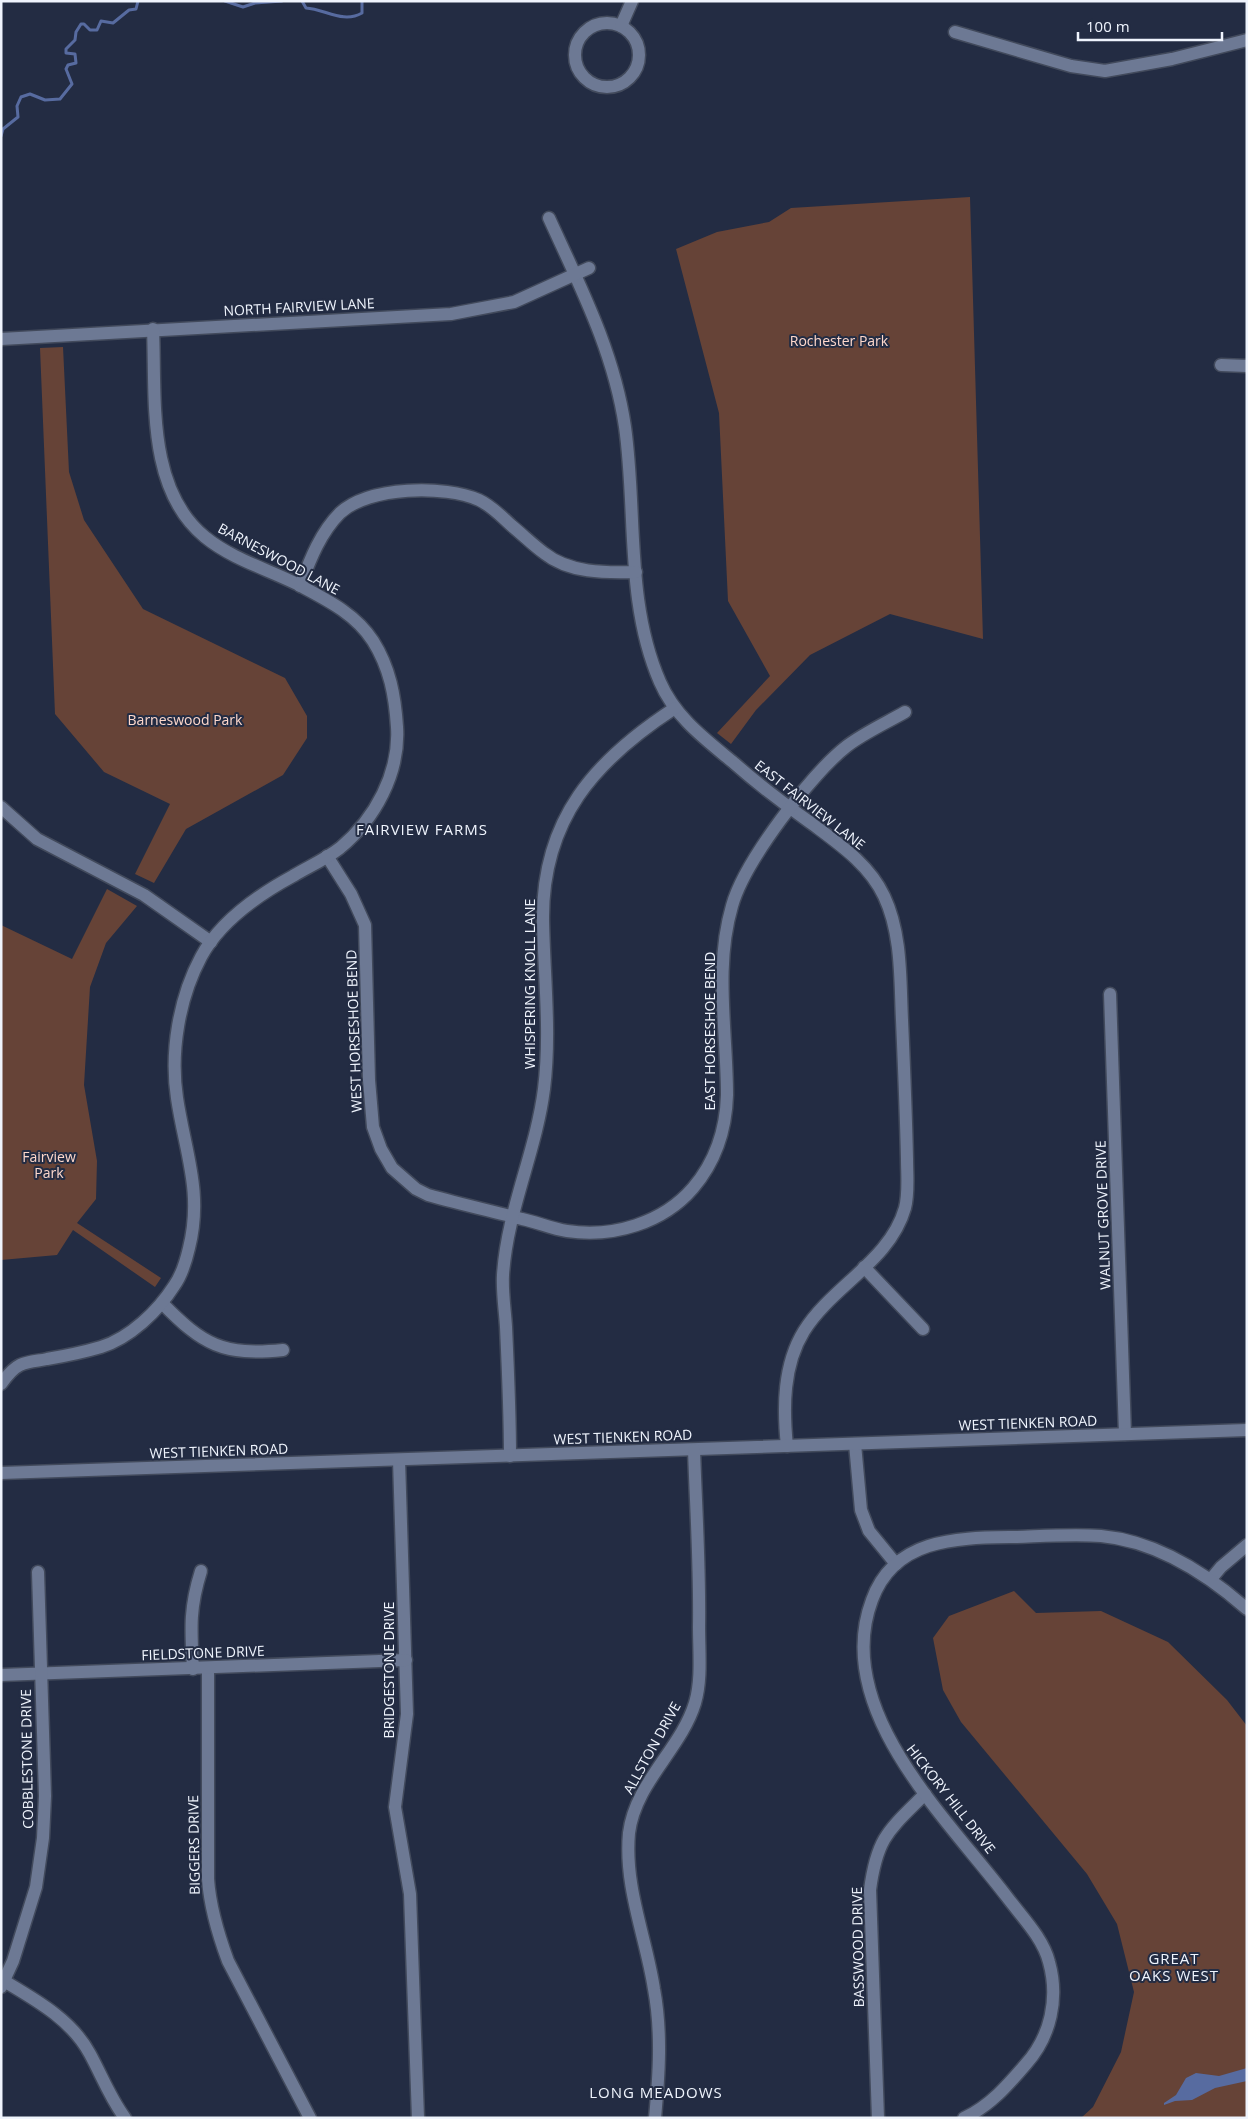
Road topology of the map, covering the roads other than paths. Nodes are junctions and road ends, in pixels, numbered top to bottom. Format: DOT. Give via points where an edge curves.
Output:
graph roads {
  1 [pos="632,1"];
  2 [pos="621,26"];
  3 [pos="955,32"];
  4 [pos="1247,40"];
  5 [pos="549,218"];
  6 [pos="589,268"];
  7 [pos="575,274"];
  8 [pos="153,329"];
  9 [pos="1,339"];
  10 [pos="1221,365"];
  11 [pos="1247,366"];
  12 [pos="636,572"];
  13 [pos="300,586"];
  14 [pos="675,708"];
  15 [pos="905,712"];
  16 [pos="1,806"];
  17 [pos="791,809"];
  18 [pos="327,856"];
  19 [pos="211,942"];
  20 [pos="1110,994"];
  21 [pos="513,1216"];
  22 [pos="864,1267"];
  23 [pos="162,1303"];
  24 [pos="923,1329"];
  25 [pos="282,1350"];
  26 [pos="1,1384"];
  27 [pos="1247,1430"];
  28 [pos="1125,1434"];
  29 [pos="855,1444"];
  30 [pos="787,1446"];
  31 [pos="694,1450"];
  32 [pos="510,1456"];
  33 [pos="398,1460"];
  34 [pos="1,1474"];
  35 [pos="1247,1546"];
  36 [pos="896,1564"];
  37 [pos="201,1571"];
  38 [pos="38,1572"];
  39 [pos="1211,1579"];
  40 [pos="1247,1609"];
  41 [pos="406,1660"];
  42 [pos="208,1668"];
  43 [pos="193,1669"];
  44 [pos="40,1674"];
  45 [pos="1,1675"];
  46 [pos="925,1794"];
  47 [pos="3,1984"];
  48 [pos="125,2118"];
  49 [pos="310,2118"];
  50 [pos="418,2118"];
  51 [pos="655,2118"];
  52 [pos="878,2118"];
  53 [pos="964,2118"];
  1 -- 2 [label="street"];
  2 -- 2 [label="street" via="606,24 592,27 578,42 576,52 580,71 595,84 616,86 626,81 636,68 639,52 636,42"];
  3 -- 4 [label="street" via="1071,66 1105,71 1172,59"];
  5 -- 7 [label="street, EAST FAIRVIEW LANE"];
  6 -- 7 [label="street, NORTH FAIRVIEW LANE"];
  7 -- 8 [label="street, NORTH FAIRVIEW LANE" via="514,302 452,314"];
  7 -- 12 [label="street, EAST FAIRVIEW LANE" via="619,390 629,460"];
  8 -- 9 [label="street, NORTH FAIRVIEW LANE"];
  8 -- 13 [label="street, BARNESWOOD LANE" via="159,441 164,474 177,501 203,535"];
  10 -- 11 [label="street"];
  12 -- 13 [label="street" via="580,569 564,564 545,554 481,501 458,492 421,491 381,495 358,502 341,513 314,550"];
  12 -- 14 [label="street, EAST FAIRVIEW LANE" via="639,610 648,650 660,684"];
  13 -- 18 [label="street, BARNESWOOD LANE" via="330,601 363,628 386,666 396,705 398,735 395,759 381,797 357,831"];
  14 -- 17 [label="street, EAST FAIRVIEW LANE" via="695,732"];
  14 -- 21 [label="street, WHISPERING KNOLL LANE" via="621,746 599,768 582,789 552,849 543,918 547,1041 544,1090"];
  15 -- 17 [label="street, EAST HORSESHOE BEND" via="848,746 818,775"];
  16 -- 19 [label="street" via="37,839 144,895"];
  17 -- 21 [label="street, EAST HORSESHOE BEND" via="742,878 732,906 722,975 727,1098 718,1151 708,1171 684,1199 644,1223 608,1232 566,1231"];
  17 -- 22 [label="street, EAST FAIRVIEW LANE" via="858,861 876,880 894,920 900,962 907,1186 905,1207 898,1226 887,1244"];
  18 -- 19 [label="street, BARNESWOOD LANE" via="253,899"];
  18 -- 21 [label="street, WEST HORSESHOE BEND" via="351,894 365,925 368,1080 372,1127 381,1150 392,1168 428,1195"];
  19 -- 23 [label="street, BARNESWOOD LANE" via="192,976 180,1016 176,1048 176,1095 196,1201 193,1231 180,1278"];
  20 -- 28 [label="street, WALNUT GROVE DRIVE"];
  21 -- 32 [label="street, WHISPERING KNOLL LANE" via="503,1275"];
  22 -- 24 [label="street"];
  22 -- 30 [label="street, EAST FAIRVIEW LANE" via="821,1308 803,1333 790,1365 786,1387"];
  23 -- 25 [label="street" via="203,1340 218,1347 255,1353"];
  23 -- 26 [label="street, BARNESWOOD LANE" via="120,1338 104,1346 17,1366"];
  27 -- 28 [label="street, WEST TIENKEN ROAD"];
  28 -- 29 [label="street, WEST TIENKEN ROAD"];
  29 -- 30 [label="street, WEST TIENKEN ROAD"];
  29 -- 36 [label="street" via="861,1510 869,1531"];
  30 -- 31 [label="street, WEST TIENKEN ROAD"];
  31 -- 32 [label="street, WEST TIENKEN ROAD"];
  31 -- 51 [label="street, ALLSTON DRIVE" via="700,1593 698,1688 690,1717 634,1811 628,1857 633,1897 655,1990 658,2084"];
  32 -- 33 [label="street, WEST TIENKEN ROAD"];
  33 -- 34 [label="street, WEST TIENKEN ROAD"];
  33 -- 41 [label="street, BRIDGESTONE DRIVE"];
  35 -- 39 [label="street"];
  36 -- 39 [label="street, HICKORY HILL DRIVE" via="907,1554 943,1541 1101,1536 1137,1543"];
  36 -- 46 [label="street, HICKORY HILL DRIVE" via="874,1594 865,1617 864,1657 879,1722 895,1753"];
  37 -- 43 [label="street" via="192,1605"];
  38 -- 44 [label="street, COBBLESTONE DRIVE"];
  39 -- 40 [label="street, HICKORY HILL DRIVE"];
  41 -- 42 [label="street, FIELDSTONE DRIVE"];
  41 -- 50 [label="street, BRIDGESTONE DRIVE" via="407,1714 395,1808 410,1894"];
  42 -- 43 [label="street, FIELDSTONE DRIVE"];
  42 -- 49 [label="street, BIGGERS DRIVE" via="210,1898 228,1961"];
  43 -- 44 [label="street, FIELDSTONE DRIVE"];
  44 -- 45 [label="street, FIELDSTONE DRIVE"];
  44 -- 47 [label="street, COBBLESTONE DRIVE" via="45,1796 43,1838 36,1887"];
  46 -- 52 [label="street, BASSWOOD DRIVE" via="881,1841 873,1866 870,1890"];
  46 -- 53 [label="street, HICKORY HILL DRIVE" via="1039,1940 1049,1961 1052,2014 1044,2038 1030,2060 988,2103"];
  47 -- 48 [label="street" via="39,2002 79,2037 90,2053 108,2094"];
}
